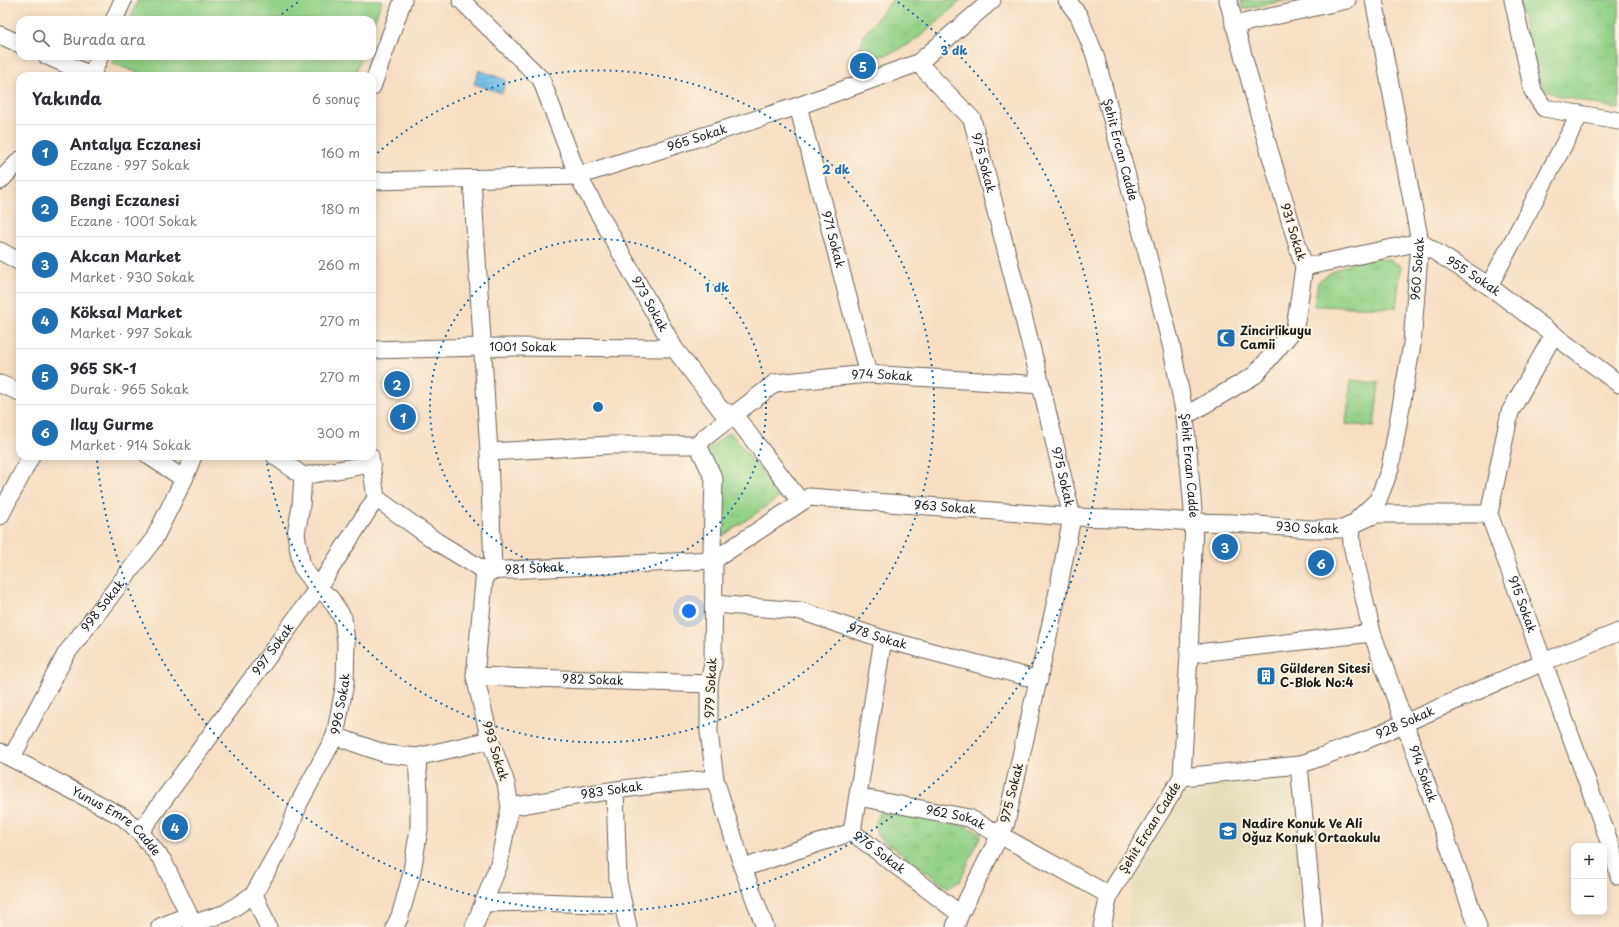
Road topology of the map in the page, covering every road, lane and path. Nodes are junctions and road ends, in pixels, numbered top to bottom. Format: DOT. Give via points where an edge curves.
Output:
graph roads {
  1 [pos="123,0"];
  2 [pos="403,0"];
  3 [pos="461,0"];
  4 [pos="992,0"];
  5 [pos="1067,0"];
  6 [pos="1228,0"];
  7 [pos="1347,0"];
  8 [pos="1374,0"];
  9 [pos="1513,0"];
  10 [pos="116,16"];
  11 [pos="1234,25"];
  12 [pos="0,35"];
  13 [pos="16,42"];
  14 [pos="57,60"];
  15 [pos="98,60"];
  16 [pos="918,63"];
  17 [pos="83,72"];
  18 [pos="94,72"];
  19 [pos="376,76"];
  20 [pos="798,106"];
  21 [pos="1580,114"];
  22 [pos="1619,121"];
  23 [pos="16,164"];
  24 [pos="578,176"];
  25 [pos="472,179"];
  26 [pos="0,181"];
  27 [pos="376,181"];
  28 [pos="1420,242"];
  29 [pos="0,251"];
  30 [pos="16,260"];
  31 [pos="1304,267"];
  32 [pos="1489,286"];
  33 [pos="1554,334"];
  34 [pos="482,347"];
  35 [pos="674,348"];
  36 [pos="376,350"];
  37 [pos="868,374"];
  38 [pos="0,384"];
  39 [pos="1619,384"];
  40 [pos="1041,385"];
  41 [pos="16,390"];
  42 [pos="734,415"];
  43 [pos="1185,416"];
  44 [pos="698,445"];
  45 [pos="489,452"];
  46 [pos="29,460"];
  47 [pos="155,460"];
  48 [pos="191,460"];
  49 [pos="281,460"];
  50 [pos="371,460"];
  51 [pos="303,476"];
  52 [pos="184,478"];
  53 [pos="376,498"];
  54 [pos="801,502"];
  55 [pos="1490,514"];
  56 [pos="0,516"];
  57 [pos="1072,517"];
  58 [pos="1194,522"];
  59 [pos="1351,526"];
  60 [pos="714,560"];
  61 [pos="489,571"];
  62 [pos="318,588"];
  63 [pos="714,604"];
  64 [pos="1619,632"];
  65 [pos="1372,633"];
  66 [pos="883,639"];
  67 [pos="1189,654"];
  68 [pos="1543,662"];
  69 [pos="475,676"];
  70 [pos="1039,680"];
  71 [pos="709,684"];
  72 [pos="1404,722"];
  73 [pos="334,736"];
  74 [pos="490,740"];
  75 [pos="6,754"];
  76 [pos="417,757"];
  77 [pos="1298,764"];
  78 [pos="1182,777"];
  79 [pos="715,779"];
  80 [pos="615,791"];
  81 [pos="858,797"];
  82 [pos="510,807"];
  83 [pos="140,832"];
  84 [pos="852,832"];
  85 [pos="1000,835"];
  86 [pos="743,868"];
  87 [pos="1619,876"];
  88 [pos="254,894"];
  89 [pos="1109,895"];
  90 [pos="484,903"];
  91 [pos="622,905"];
  92 [pos="957,921"];
  93 [pos="192,922"];
  94 [pos="160,927"];
  95 [pos="268,927"];
  96 [pos="395,927"];
  97 [pos="474,927"];
  98 [pos="628,927"];
  99 [pos="765,927"];
  100 [pos="1102,927"];
  101 [pos="1314,927"];
  102 [pos="1478,927"];
  1 -- 10 [label="street"];
  2 -- 19 [label="street"];
  3 -- 24 [label="street, 973 Sokak" via="541,79"];
  4 -- 16 [label="street, 965 Sokak"];
  5 -- 43 [label="street, Şehit Ercan Cadde" via="1079,16 1095,54 1171,344"];
  6 -- 11 [label="street, 931 Sokak"];
  7 -- 11 [label="street"];
  8 -- 28 [label="street, 960 Sokak"];
  9 -- 21 [label="street" via="1533,91 1544,108"];
  11 -- 31 [label="street, 931 Sokak"];
  12 -- 13 [label="street"];
  14 -- 17 [label="street"];
  15 -- 18 [label="street"];
  16 -- 20 [label="street, 965 Sokak"];
  16 -- 40 [label="street, 975 Sokak" via="972,119"];
  20 -- 24 [label="street, 965 Sokak"];
  20 -- 37 [label="street, 971 Sokak"];
  21 -- 22 [label="street"];
  21 -- 32 [label="street"];
  23 -- 26 [label="street"];
  24 -- 25 [label="street, 965 Sokak"];
  24 -- 35 [label="street, 973 Sokak"];
  25 -- 27 [label="street, 965 Sokak"];
  25 -- 34 [label="street, 993 Sokak"];
  28 -- 31 [label="street"];
  28 -- 32 [label="street, 955 Sokak"];
  28 -- 59 [label="street, 960 Sokak" via="1412,344 1390,469 1378,500"];
  29 -- 30 [label="street"];
  31 -- 43 [label="street, 931 Sokak" via="1295,328 1255,375"];
  32 -- 33 [label="street, 955 Sokak"];
  33 -- 39 [label="street, 955 Sokak"];
  33 -- 55 [label="street" via="1510,412"];
  34 -- 35 [label="street, 1001 Sokak"];
  34 -- 36 [label="street, 1001 Sokak"];
  34 -- 45 [label="street, 993 Sokak"];
  35 -- 42 [label="street, 973 Sokak" via="720,410"];
  37 -- 40 [label="street, 974 Sokak"];
  37 -- 42 [label="street, 974 Sokak" via="775,383"];
  38 -- 41 [label="street"];
  40 -- 57 [label="street, 975 Sokak"];
  42 -- 44 [label="street, 974 Sokak"];
  42 -- 54 [label="street, 973 Sokak"];
  43 -- 58 [label="street, Şehit Ercan Cadde"];
  44 -- 45 [label="street" via="610,444"];
  44 -- 60 [label="street, 979 Sokak" via="714,479"];
  45 -- 61 [label="street, 993 Sokak"];
  46 -- 56 [label="street"];
  47 -- 52 [label="street"];
  48 -- 52 [label="street, 998 Sokak"];
  49 -- 51 [label="street"];
  50 -- 51 [label="street"];
  50 -- 53 [label="street"];
  51 -- 62 [label="street, 996 Sokak" via="296,534 302,567"];
  52 -- 75 [label="street, 998 Sokak" via="154,539 66,654"];
  53 -- 61 [label="street" via="437,542"];
  53 -- 62 [label="street, 997 Sokak"];
  54 -- 57 [label="street, 963 Sokak" via="809,496"];
  54 -- 60 [label="street, 963 Sokak"];
  55 -- 59 [label="street, 930 Sokak" via="1376,514"];
  55 -- 68 [label="street, 915 Sokak"];
  57 -- 58 [label="street, 963 Sokak"];
  57 -- 70 [label="street, 975 Sokak"];
  58 -- 59 [label="street, 930 Sokak" via="1343,529"];
  58 -- 67 [label="street, Şehit Ercan Cadde"];
  59 -- 65 [label="street, 914 Sokak" via="1352,545"];
  60 -- 61 [label="street, 981 Sokak"];
  60 -- 63 [label="street, 979 Sokak"];
  61 -- 69 [label="street, 993 Sokak"];
  62 -- 73 [label="street, 996 Sokak" via="330,598 342,618 346,642 345,683"];
  62 -- 83 [label="street, 997 Sokak"];
  63 -- 66 [label="street, 978 Sokak" via="801,612"];
  63 -- 71 [label="street, 979 Sokak" via="713,663"];
  64 -- 68 [label="street, 928 Sokak"];
  65 -- 67 [label="street"];
  65 -- 72 [label="street, 914 Sokak"];
  66 -- 70 [label="street, 978 Sokak"];
  66 -- 81 [label="street"];
  67 -- 78 [label="street, Şehit Ercan Cadde"];
  68 -- 72 [label="street, 928 Sokak"];
  68 -- 87 [label="street, 915 Sokak" via="1613,852"];
  69 -- 71 [label="street, 982 Sokak"];
  69 -- 74 [label="street, 993 Sokak"];
  70 -- 85 [label="street, 975 Sokak" via="1006,823"];
  71 -- 79 [label="street, 979 Sokak" via="709,732"];
  72 -- 77 [label="street, 928 Sokak" via="1364,741"];
  72 -- 102 [label="street, 914 Sokak"];
  73 -- 76 [label="street" via="386,754"];
  73 -- 88 [label="street, 996 Sokak" via="299,802 288,833"];
  74 -- 76 [label="street"];
  74 -- 82 [label="street, 993 Sokak" via="506,783"];
  75 -- 83 [label="street, Yunus Emre Cadde" via="123,817"];
  76 -- 96 [label="street" via="419,829 411,876"];
  77 -- 78 [label="street, 928 Sokak"];
  77 -- 101 [label="street"];
  78 -- 89 [label="street, Şehit Ercan Cadde"];
  79 -- 80 [label="street, 983 Sokak"];
  79 -- 86 [label="street, 979 Sokak"];
  80 -- 82 [label="street, 983 Sokak"];
  80 -- 91 [label="street" via="618,881"];
  81 -- 84 [label="street"];
  81 -- 85 [label="street, 962 Sokak" via="969,818"];
  82 -- 90 [label="street, 993 Sokak" via="499,864"];
  83 -- 93 [label="street, Yunus Emre Cadde" via="163,861"];
  84 -- 86 [label="street, 976 Sokak"];
  84 -- 92 [label="street, 976 Sokak"];
  85 -- 89 [label="street, 962 Sokak"];
  85 -- 92 [label="street, 975 Sokak"];
  86 -- 99 [label="street, 979 Sokak"];
  88 -- 93 [label="street, 996 Sokak" via="226,913"];
  88 -- 95 [label="street"];
  89 -- 100 [label="street, Şehit Ercan Cadde"];
  90 -- 91 [label="street"];
  90 -- 97 [label="street, 993 Sokak"];
  91 -- 98 [label="street"];
  93 -- 94 [label="street, 996 Sokak"];
}
